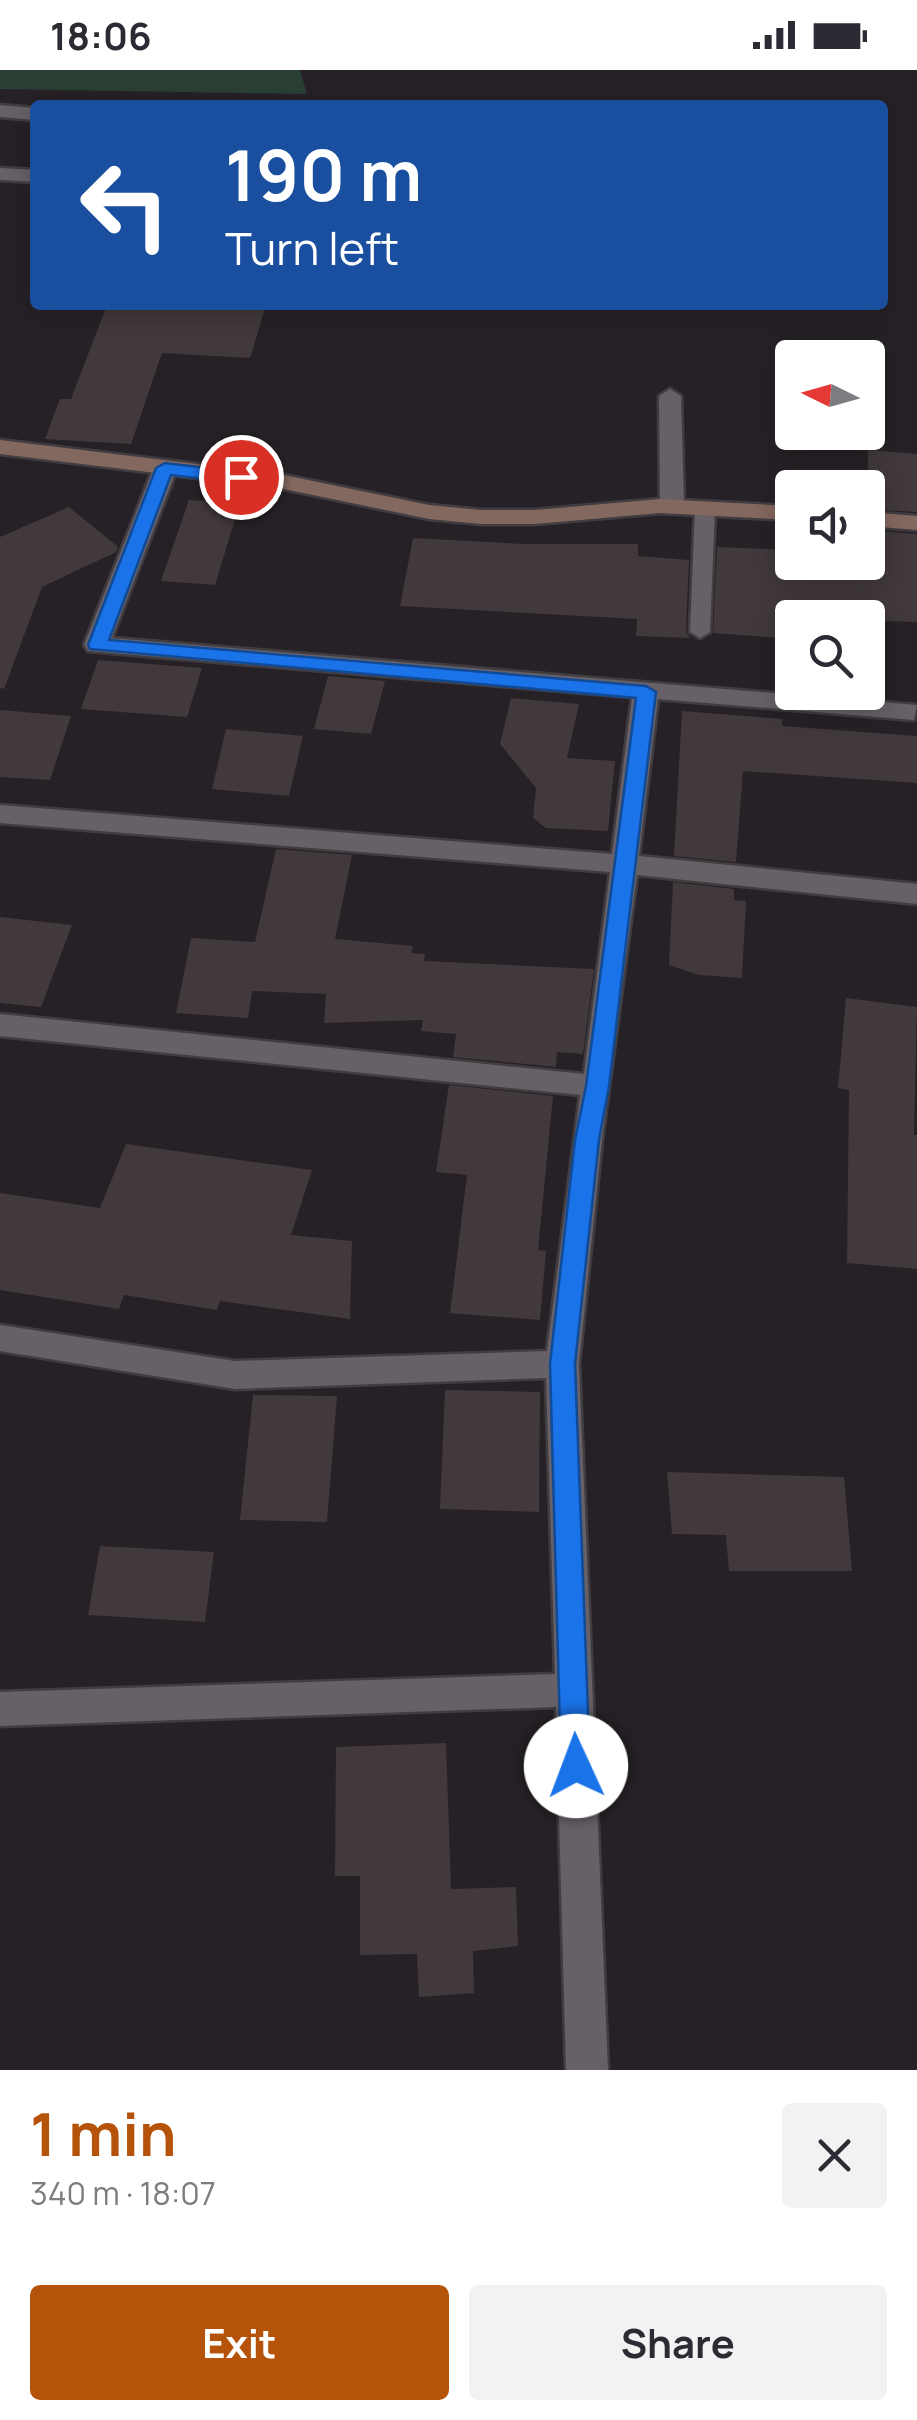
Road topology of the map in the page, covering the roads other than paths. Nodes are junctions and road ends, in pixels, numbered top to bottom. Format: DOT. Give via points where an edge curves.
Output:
graph roads {
  1 [pos="0,111"];
  2 [pos="30,114"];
  3 [pos="0,174"];
  4 [pos="30,176"];
  5 [pos="670,396"];
  6 [pos="0,447"];
  7 [pos="165,468"];
  8 [pos="672,506"];
  9 [pos="705,508"];
  10 [pos="775,513"];
  11 [pos="885,520"];
  12 [pos="917,523"];
  13 [pos="700,632"];
  14 [pos="646,692"];
  15 [pos="914,712"];
  16 [pos="0,814"];
  17 [pos="626,864"];
  18 [pos="917,894"];
  19 [pos="0,1025"];
  20 [pos="598,1086"];
  21 [pos="0,1338"];
  22 [pos="562,1364"];
  23 [pos="572,1690"];
  24 [pos="0,1709"];
  25 [pos="587,2070"];
  1 -- 2 [label="street"];
  3 -- 4 [label="street"];
  5 -- 8 [label="street"];
  6 -- 7 [label="street"];
  7 -- 8 [label="street" via="480,516"];
  7 -- 14 [label="street" via="97,645"];
  8 -- 9 [label="street"];
  9 -- 10 [label="street"];
  9 -- 13 [label="lane"];
  11 -- 12 [label="street"];
  14 -- 15 [label="street"];
  14 -- 17 [label="street"];
  16 -- 17 [label="street"];
  17 -- 18 [label="street"];
  17 -- 20 [label="street"];
  19 -- 20 [label="street"];
  20 -- 22 [label="street"];
  21 -- 22 [label="street" via="235,1375"];
  22 -- 23 [label="street"];
  23 -- 24 [label="street"];
  23 -- 25 [label="street"];
}
